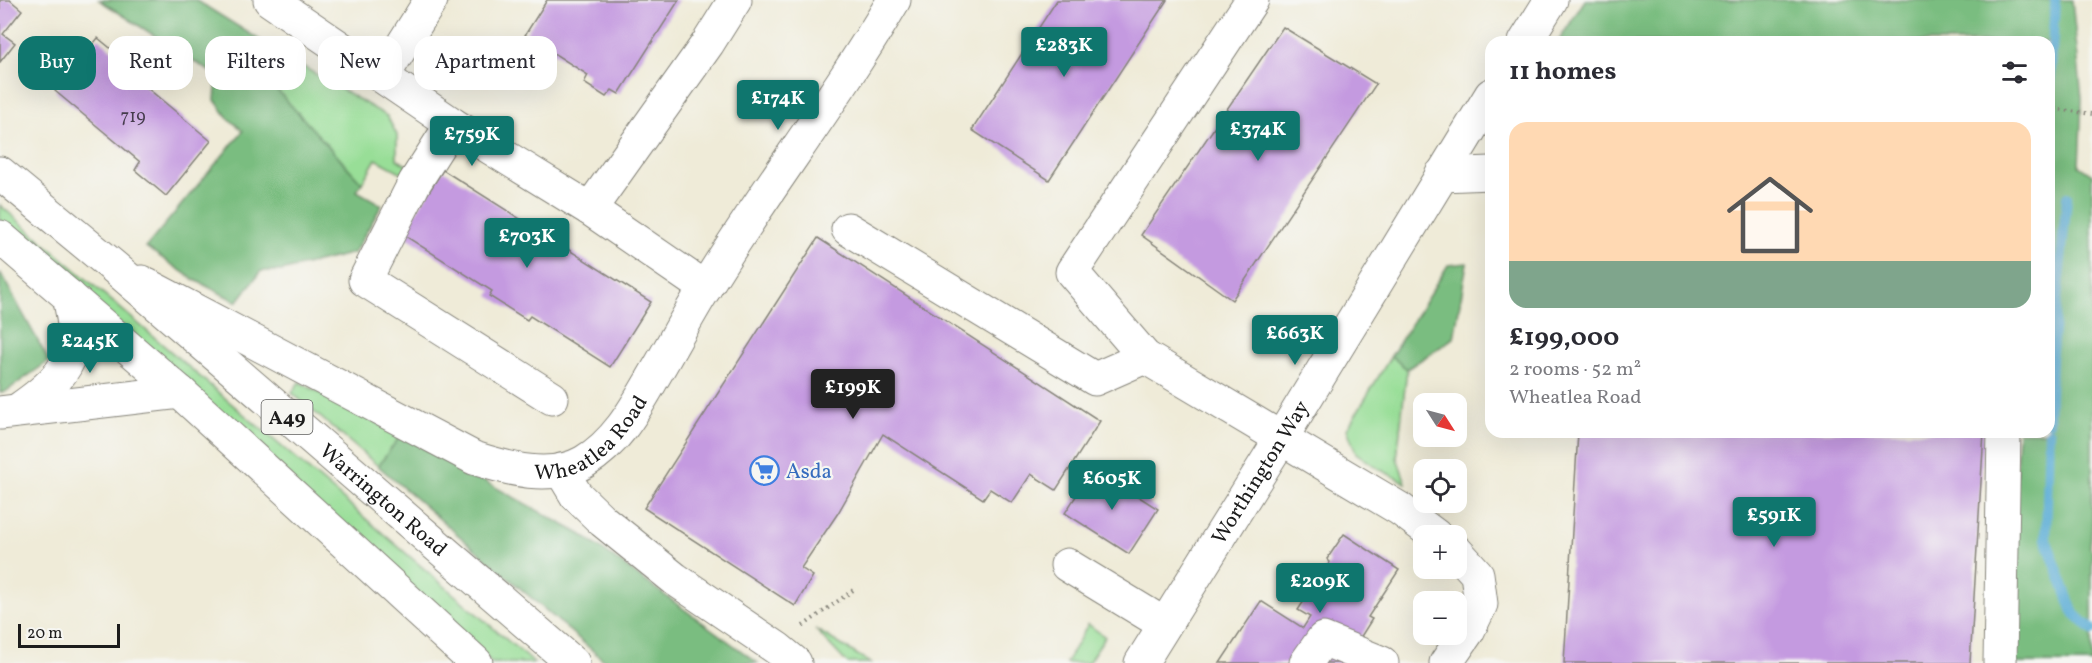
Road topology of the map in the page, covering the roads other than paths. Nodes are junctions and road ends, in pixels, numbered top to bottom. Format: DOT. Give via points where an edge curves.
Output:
graph roads {
  1 [pos="270,0"];
  2 [pos="431,0"];
  3 [pos="735,0"];
  4 [pos="894,0"];
  5 [pos="1252,0"];
  6 [pos="1551,0"];
  7 [pos="324,36"];
  8 [pos="1529,36"];
  9 [pos="402,46"];
  10 [pos="402,89"];
  11 [pos="1485,105"];
  12 [pos="452,124"];
  13 [pos="0,173"];
  14 [pos="1485,173"];
  15 [pos="1441,175"];
  16 [pos="590,209"];
  17 [pos="848,229"];
  18 [pos="0,237"];
  19 [pos="114,267"];
  20 [pos="705,288"];
  21 [pos="69,296"];
  22 [pos="1145,357"];
  23 [pos="180,392"];
  24 [pos="552,398"];
  25 [pos="8,412"];
  26 [pos="1282,437"];
  27 [pos="2004,438"];
  28 [pos="561,470"];
  29 [pos="1422,525"];
  30 [pos="1467,564"];
  31 [pos="1067,565"];
  32 [pos="1164,624"];
  33 [pos="786,656"];
  34 [pos="476,663"];
  35 [pos="573,663"];
  36 [pos="1141,663"];
  37 [pos="1306,663"];
  38 [pos="1382,663"];
  39 [pos="1446,663"];
  40 [pos="2000,663"];
  1 -- 7 [label="main road"];
  2 -- 9 [label="main road"];
  3 -- 16 [label="main road"];
  4 -- 20 [label="main road, Wheatlea Road"];
  5 -- 22 [label="main road" via="1072,272"];
  6 -- 8 [label="main road"];
  10 -- 12 [label="main road"];
  11 -- 15 [label="main road, Worthington Way"];
  12 -- 16 [label="main road"];
  12 -- 24 [label="main road" via="415,182 365,280"];
  13 -- 19 [label="main road, Warrington Road / A49"];
  14 -- 15 [label="main road"];
  15 -- 26 [label="main road, Worthington Way"];
  16 -- 20 [label="main road"];
  17 -- 22 [label="main road" via="1095,379"];
  18 -- 21 [label="main road, A49"];
  19 -- 28 [label="main road, Wheatlea Road" via="474,458 504,468"];
  19 -- 35 [label="main road, Warrington Road / A49"];
  20 -- 28 [label="main road, Wheatlea Road" via="623,426 605,447 582,463"];
  21 -- 23 [label="main road, A49"];
  21 -- 25 [label="main road" via="75,330 70,356 59,377 44,392"];
  22 -- 26 [label="main road"];
  23 -- 25 [label="main road"];
  23 -- 34 [label="main road, A49"];
  26 -- 29 [label="main road"];
  26 -- 32 [label="main road, Worthington Way"];
  27 -- 40 [label="main road"];
  28 -- 33 [label="main road" via="576,495 603,521 675,579"];
  30 -- 39 [label="main road" via="1477,574 1481,604"];
  31 -- 32 [label="main road"];
  32 -- 36 [label="main road, Worthington Way"];
  37 -- 38 [label="main road" via="1323,639"];
}
